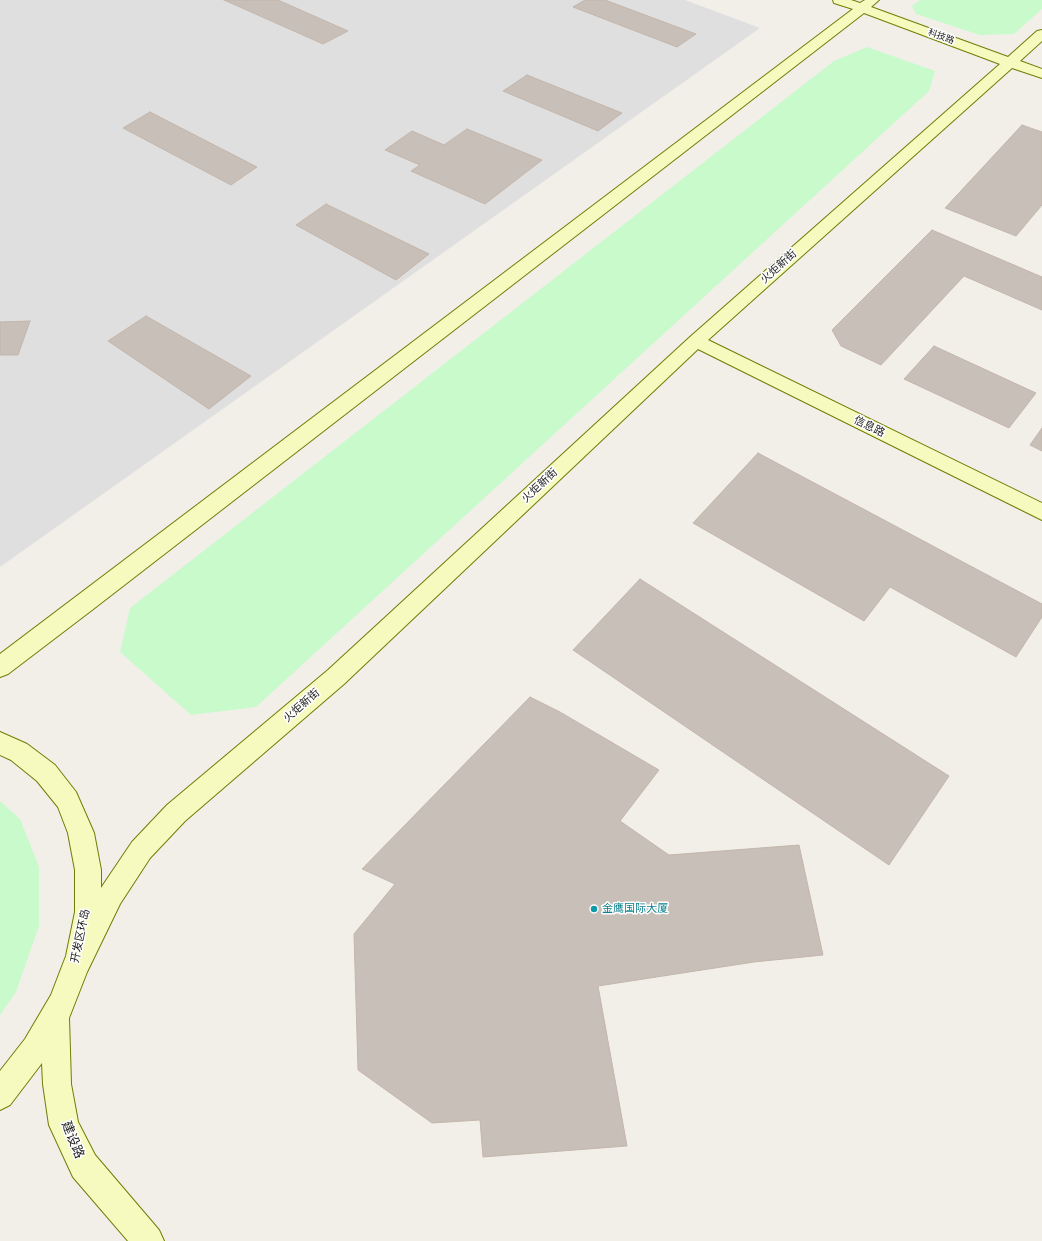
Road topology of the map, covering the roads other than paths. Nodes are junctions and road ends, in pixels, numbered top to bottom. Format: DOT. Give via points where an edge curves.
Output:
graph roads {
  1 [pos="839,0"];
  2 [pos="867,4"];
  3 [pos="1042,34"];
  4 [pos="1011,62"];
  5 [pos="1042,74"];
  6 [pos="696,341"];
  7 [pos="1042,512"];
  8 [pos="0,667"];
  9 [pos="0,743"];
  10 [pos="75,967"];
  11 [pos="55,1014"];
  12 [pos="0,1095"];
  13 [pos="148,1241"];
  1 -- 2 [label="main road, 科技路"];
  2 -- 4 [label="main road, 科技路"];
  2 -- 8 [label="main road"];
  3 -- 4 [label="main road, 火炬新街"];
  4 -- 5 [label="main road, 科技路"];
  4 -- 6 [label="main road, 火炬新街"];
  6 -- 7 [label="main road, 信息路"];
  6 -- 10 [label="main road, 火炬新街" via="336,677 176,813 141,850 128,869"];
  9 -- 10 [label="main road, 开发区环岛" via="19,752 46,773 67,800 81,833 88,870 88,912 80,956"];
  10 -- 11 [label="main road, 开发区环岛" via="62,1003"];
  11 -- 12 [label="main road, 开发区环岛" via="35,1049"];
  11 -- 13 [label="main road, 建设路" via="57,1084 64,1125 84,1166"];
}
